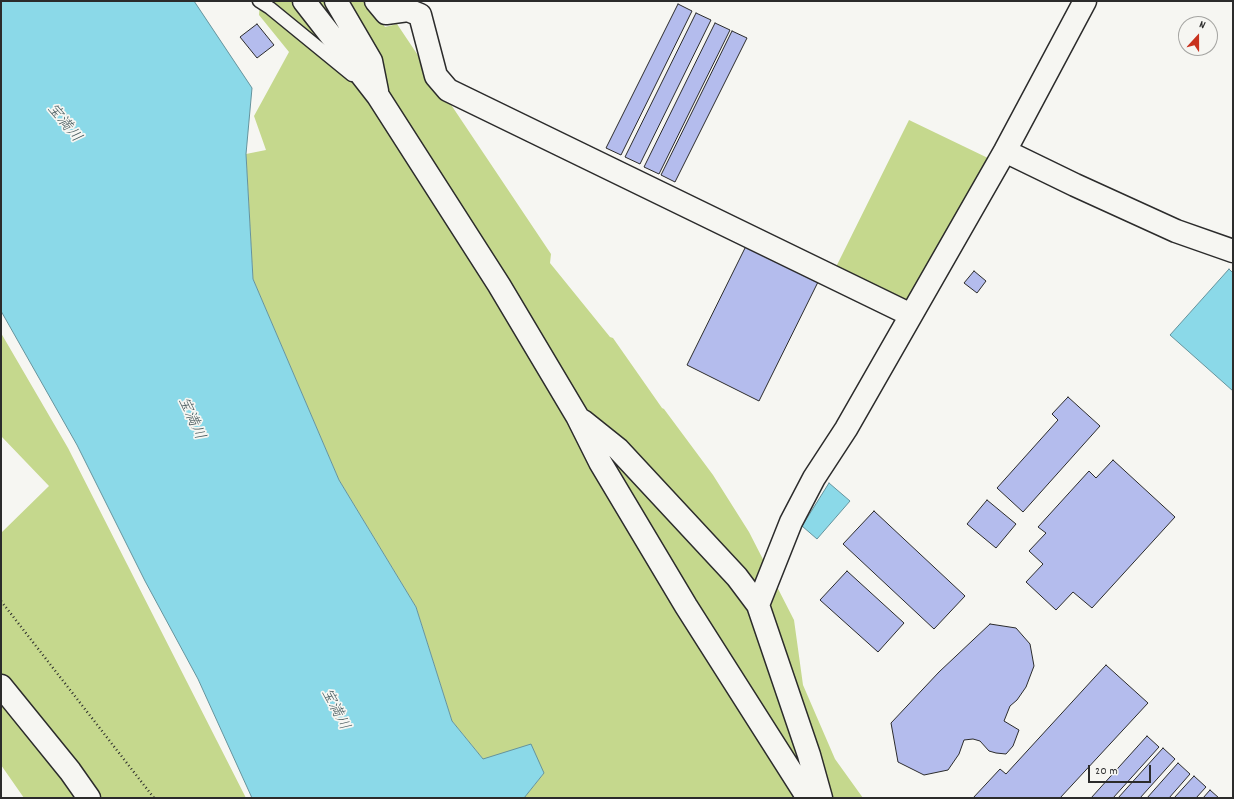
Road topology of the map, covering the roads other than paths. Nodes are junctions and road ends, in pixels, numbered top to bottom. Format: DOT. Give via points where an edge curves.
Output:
graph roads {
  1 [pos="258,1"];
  2 [pos="304,1"];
  3 [pos="336,1"];
  4 [pos="376,1"];
  5 [pos="1080,3"];
  6 [pos="378,96"];
  7 [pos="1004,151"];
  8 [pos="1233,251"];
  9 [pos="911,315"];
  10 [pos="577,416"];
  11 [pos="758,605"];
  12 [pos="1,686"];
  13 [pos="89,798"];
  14 [pos="808,798"];
  15 [pos="821,798"];
  1 -- 6 [label="lane"];
  2 -- 6 [label="street"];
  3 -- 6 [label="street" via="371,61"];
  4 -- 9 [label="street" via="386,13 408,10 420,15 436,76 448,90"];
  5 -- 7 [label="street"];
  6 -- 10 [label="street" via="499,284"];
  7 -- 8 [label="street" via="1176,231"];
  7 -- 9 [label="street"];
  9 -- 11 [label="street" via="846,429 814,478 791,522"];
  10 -- 11 [label="street" via="618,449 737,577"];
  10 -- 14 [label="street" via="600,462 682,600"];
  11 -- 15 [label="street"];
  12 -- 13 [label="street"];
}
